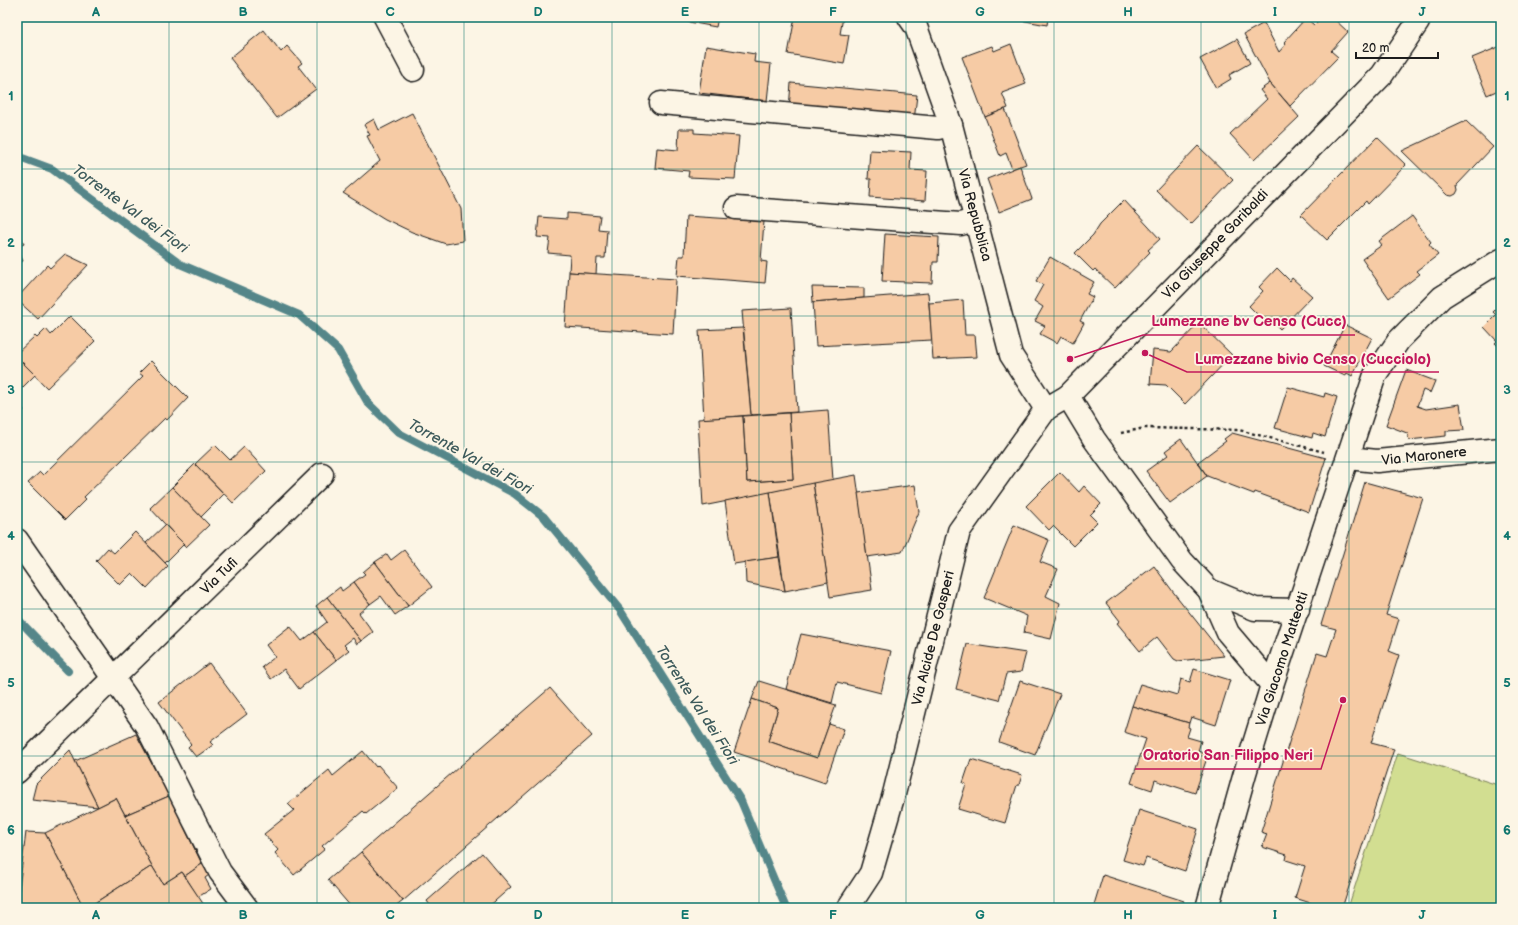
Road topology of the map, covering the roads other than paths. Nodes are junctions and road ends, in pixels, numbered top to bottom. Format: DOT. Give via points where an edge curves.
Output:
graph roads {
  1 [pos="385,17"];
  2 [pos="909,17"];
  3 [pos="1419,17"];
  4 [pos="413,70"];
  5 [pos="661,103"];
  6 [pos="951,125"];
  7 [pos="736,208"];
  8 [pos="976,219"];
  9 [pos="1501,260"];
  10 [pos="1068,396"];
  11 [pos="1046,409"];
  12 [pos="1501,449"];
  13 [pos="1348,458"];
  14 [pos="322,474"];
  15 [pos="17,540"];
  16 [pos="1209,590"];
  17 [pos="1298,610"];
  18 [pos="115,678"];
  19 [pos="1272,685"];
  20 [pos="17,772"];
  21 [pos="246,908"];
  22 [pos="848,908"];
  23 [pos="1207,908"];
  1 -- 4 [label="street"];
  2 -- 6 [label="street, Via Repubblica" via="916,27"];
  3 -- 10 [label="street, Via Giuseppe Garibaldi" via="1382,75"];
  5 -- 6 [label="street" via="938,128"];
  6 -- 8 [label="street, Via Repubblica"];
  7 -- 8 [label="street" via="961,224"];
  8 -- 11 [label="street, Via Repubblica" via="1011,355"];
  9 -- 13 [label="street, Via Giacomo Matteotti" via="1442,297 1399,340 1375,375"];
  10 -- 11 [label="street, Via Alcide De Gasperi"];
  10 -- 16 [label="street" via="1094,439 1182,561"];
  11 -- 22 [label="street, Via Alcide De Gasperi" via="959,531 894,794 871,873"];
  12 -- 13 [label="street, Via Maronere" via="1377,462"];
  13 -- 17 [label="street, Via Giacomo Matteotti"];
  14 -- 18 [label="street, Via Tufi"];
  15 -- 18 [label="street"];
  16 -- 17 [label="street" via="1255,609"];
  16 -- 19 [label="street" via="1228,633"];
  17 -- 19 [label="street, Via Giacomo Matteotti"];
  18 -- 20 [label="street, Via Tufi"];
  18 -- 21 [label="street" via="147,726 220,872"];
  19 -- 23 [label="street, Via Giacomo Matteotti"];
}
